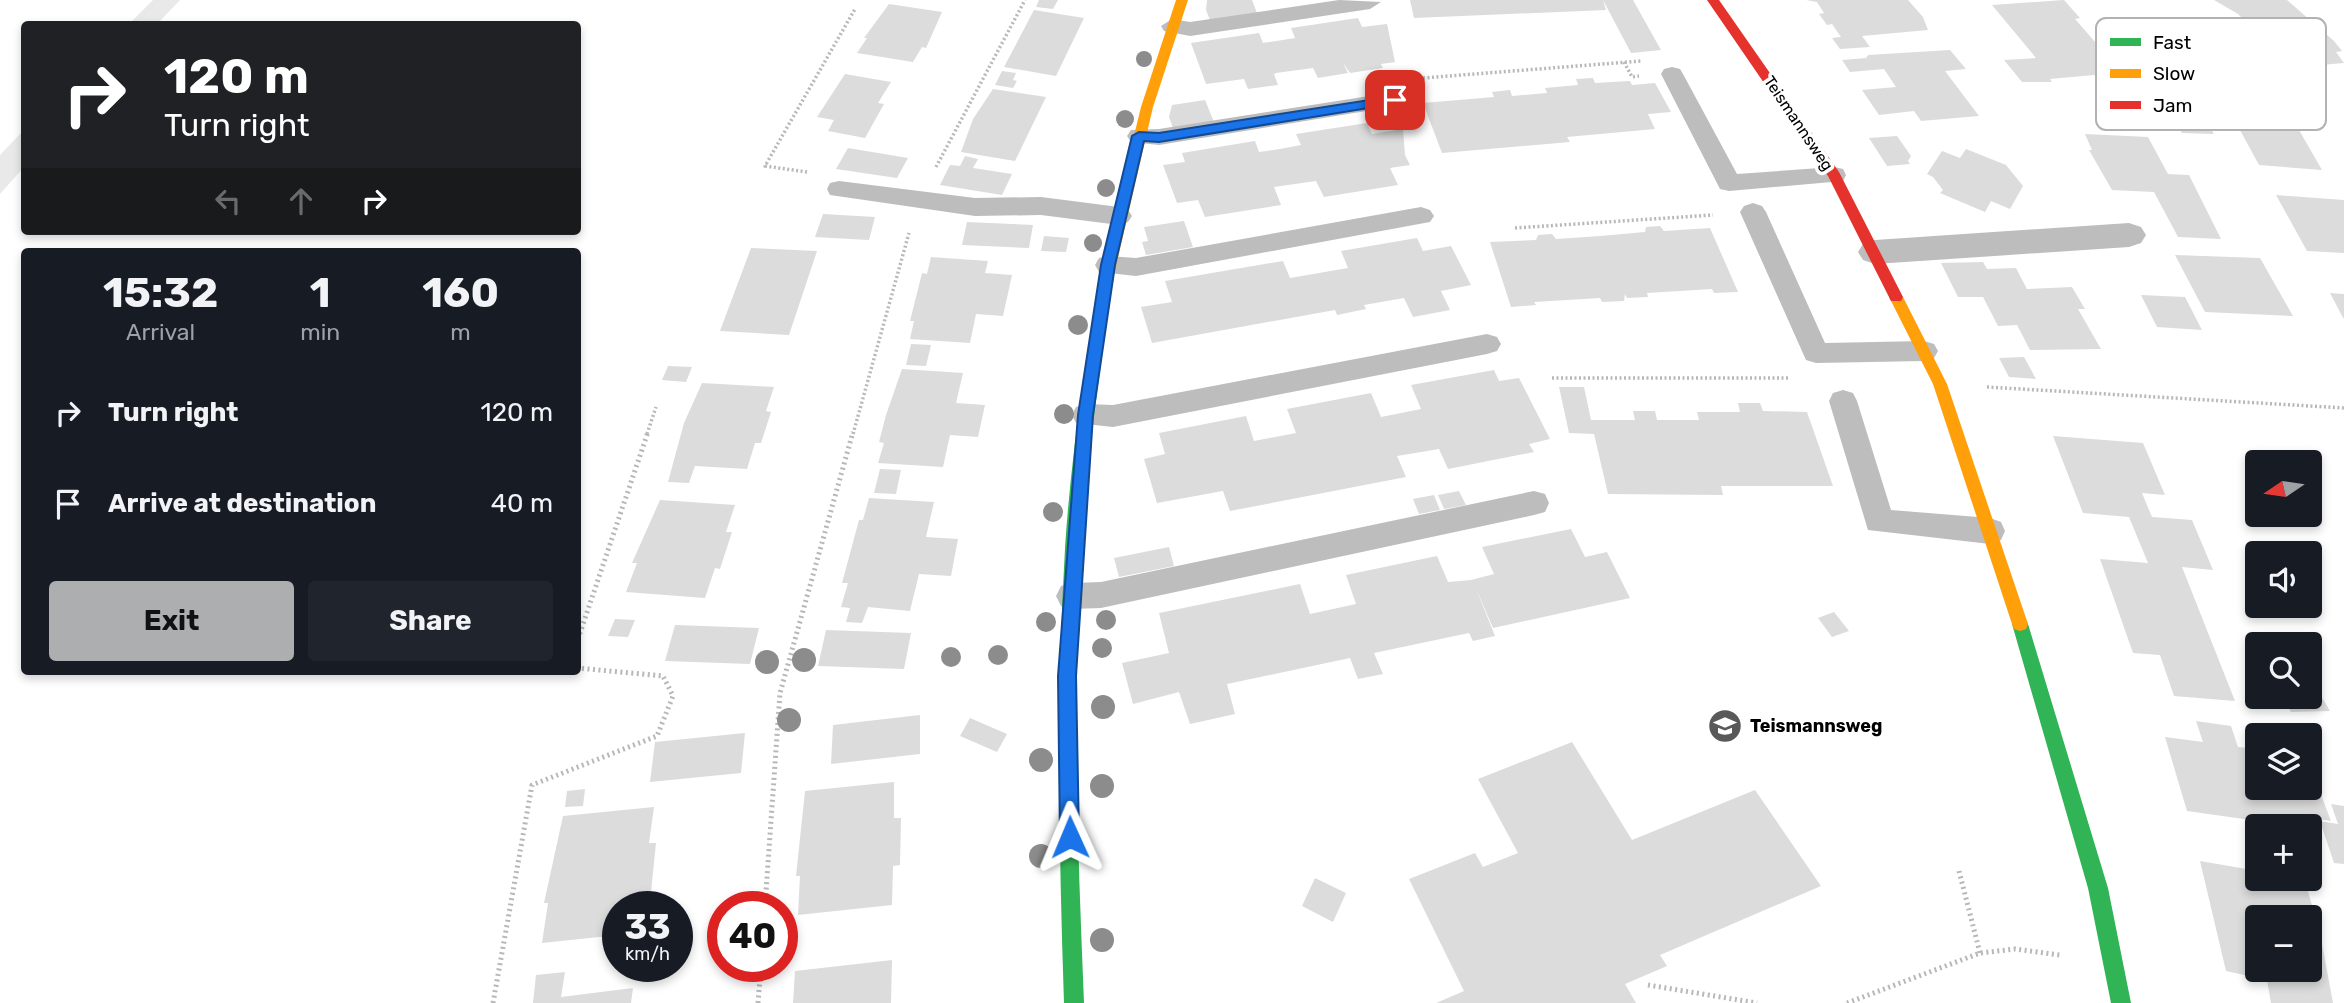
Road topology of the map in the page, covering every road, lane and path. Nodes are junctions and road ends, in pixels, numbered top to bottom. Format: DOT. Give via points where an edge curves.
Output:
graph roads {
  1 [pos="1025,0"];
  2 [pos="1182,0"];
  3 [pos="1713,0"];
  4 [pos="1370,2"];
  5 [pos="855,9"];
  6 [pos="1172,26"];
  7 [pos="1662,67"];
  8 [pos="1412,79"];
  9 [pos="1395,100"];
  10 [pos="1139,136"];
  11 [pos="1834,175"];
  12 [pos="839,189"];
  13 [pos="918,200"];
  14 [pos="1753,212"];
  15 [pos="1119,216"];
  16 [pos="1421,216"];
  17 [pos="1515,228"];
  18 [pos="2129,235"];
  19 [pos="1875,252"];
  20 [pos="1108,265"];
  21 [pos="1487,344"];
  22 [pos="1924,351"];
  23 [pos="1552,378"];
  24 [pos="1940,384"];
  25 [pos="1843,401"];
  26 [pos="656,407"];
  27 [pos="2344,408"];
  28 [pos="1086,415"];
  29 [pos="1534,503"];
  30 [pos="1990,531"];
  31 [pos="1072,596"];
  32 [pos="581,630"];
  33 [pos="581,668"];
  34 [pos="1959,871"];
  35 [pos="766,891"];
  36 [pos="1980,953"];
  37 [pos="2113,962"];
  38 [pos="760,982"];
  39 [pos="1648,985"];
  40 [pos="493,1003"];
  41 [pos="758,1003"];
  42 [pos="1074,1003"];
  43 [pos="1756,1003"];
  44 [pos="1847,1003"];
  45 [pos="2120,1003"];
  1 -- 13 [label="path"];
  2 -- 6 [label="street"];
  3 -- 11 [label="street, Teismannsweg"];
  4 -- 6 [label="lane" via="1191,29"];
  5 -- 12 [label="path" via="765,166 821,174"];
  6 -- 10 [label="street"];
  7 -- 8 [label="path"];
  7 -- 11 [label="lane" via="1729,183"];
  9 -- 10 [label="lane" via="1159,137"];
  10 -- 15 [label="street"];
  11 -- 19 [label="street, Teismannsweg"];
  12 -- 13 [label="lane"];
  13 -- 15 [label="lane" via="975,207 1041,206"];
  13 -- 35 [label="path" via="780,693"];
  14 -- 17 [label="path"];
  14 -- 22 [label="lane" via="1816,353"];
  15 -- 20 [label="street"];
  16 -- 20 [label="lane" via="1136,267"];
  18 -- 19 [label="street"];
  19 -- 22 [label="street, Teismannsweg"];
  20 -- 28 [label="street"];
  21 -- 28 [label="lane" via="1113,416"];
  22 -- 24 [label="street, Teismannsweg"];
  23 -- 25 [label="path" via="1836,378"];
  24 -- 27 [label="path"];
  24 -- 30 [label="street, Teismannsweg"];
  25 -- 30 [label="lane" via="1879,521"];
  26 -- 32 [label="path"];
  28 -- 31 [label="street"];
  29 -- 31 [label="lane" via="1101,595"];
  30 -- 37 [label="street, Teismannsweg" via="2098,888"];
  31 -- 42 [label="street" via="1067,676"];
  33 -- 40 [label="path" via="663,676 673,696 657,736 531,785"];
  34 -- 36 [label="path"];
  36 -- 37 [label="path" via="2015,949"];
  36 -- 44 [label="path"];
  37 -- 45 [label="street, Teismannsweg"];
  38 -- 41 [label="path"];
  39 -- 43 [label="path"];
}
